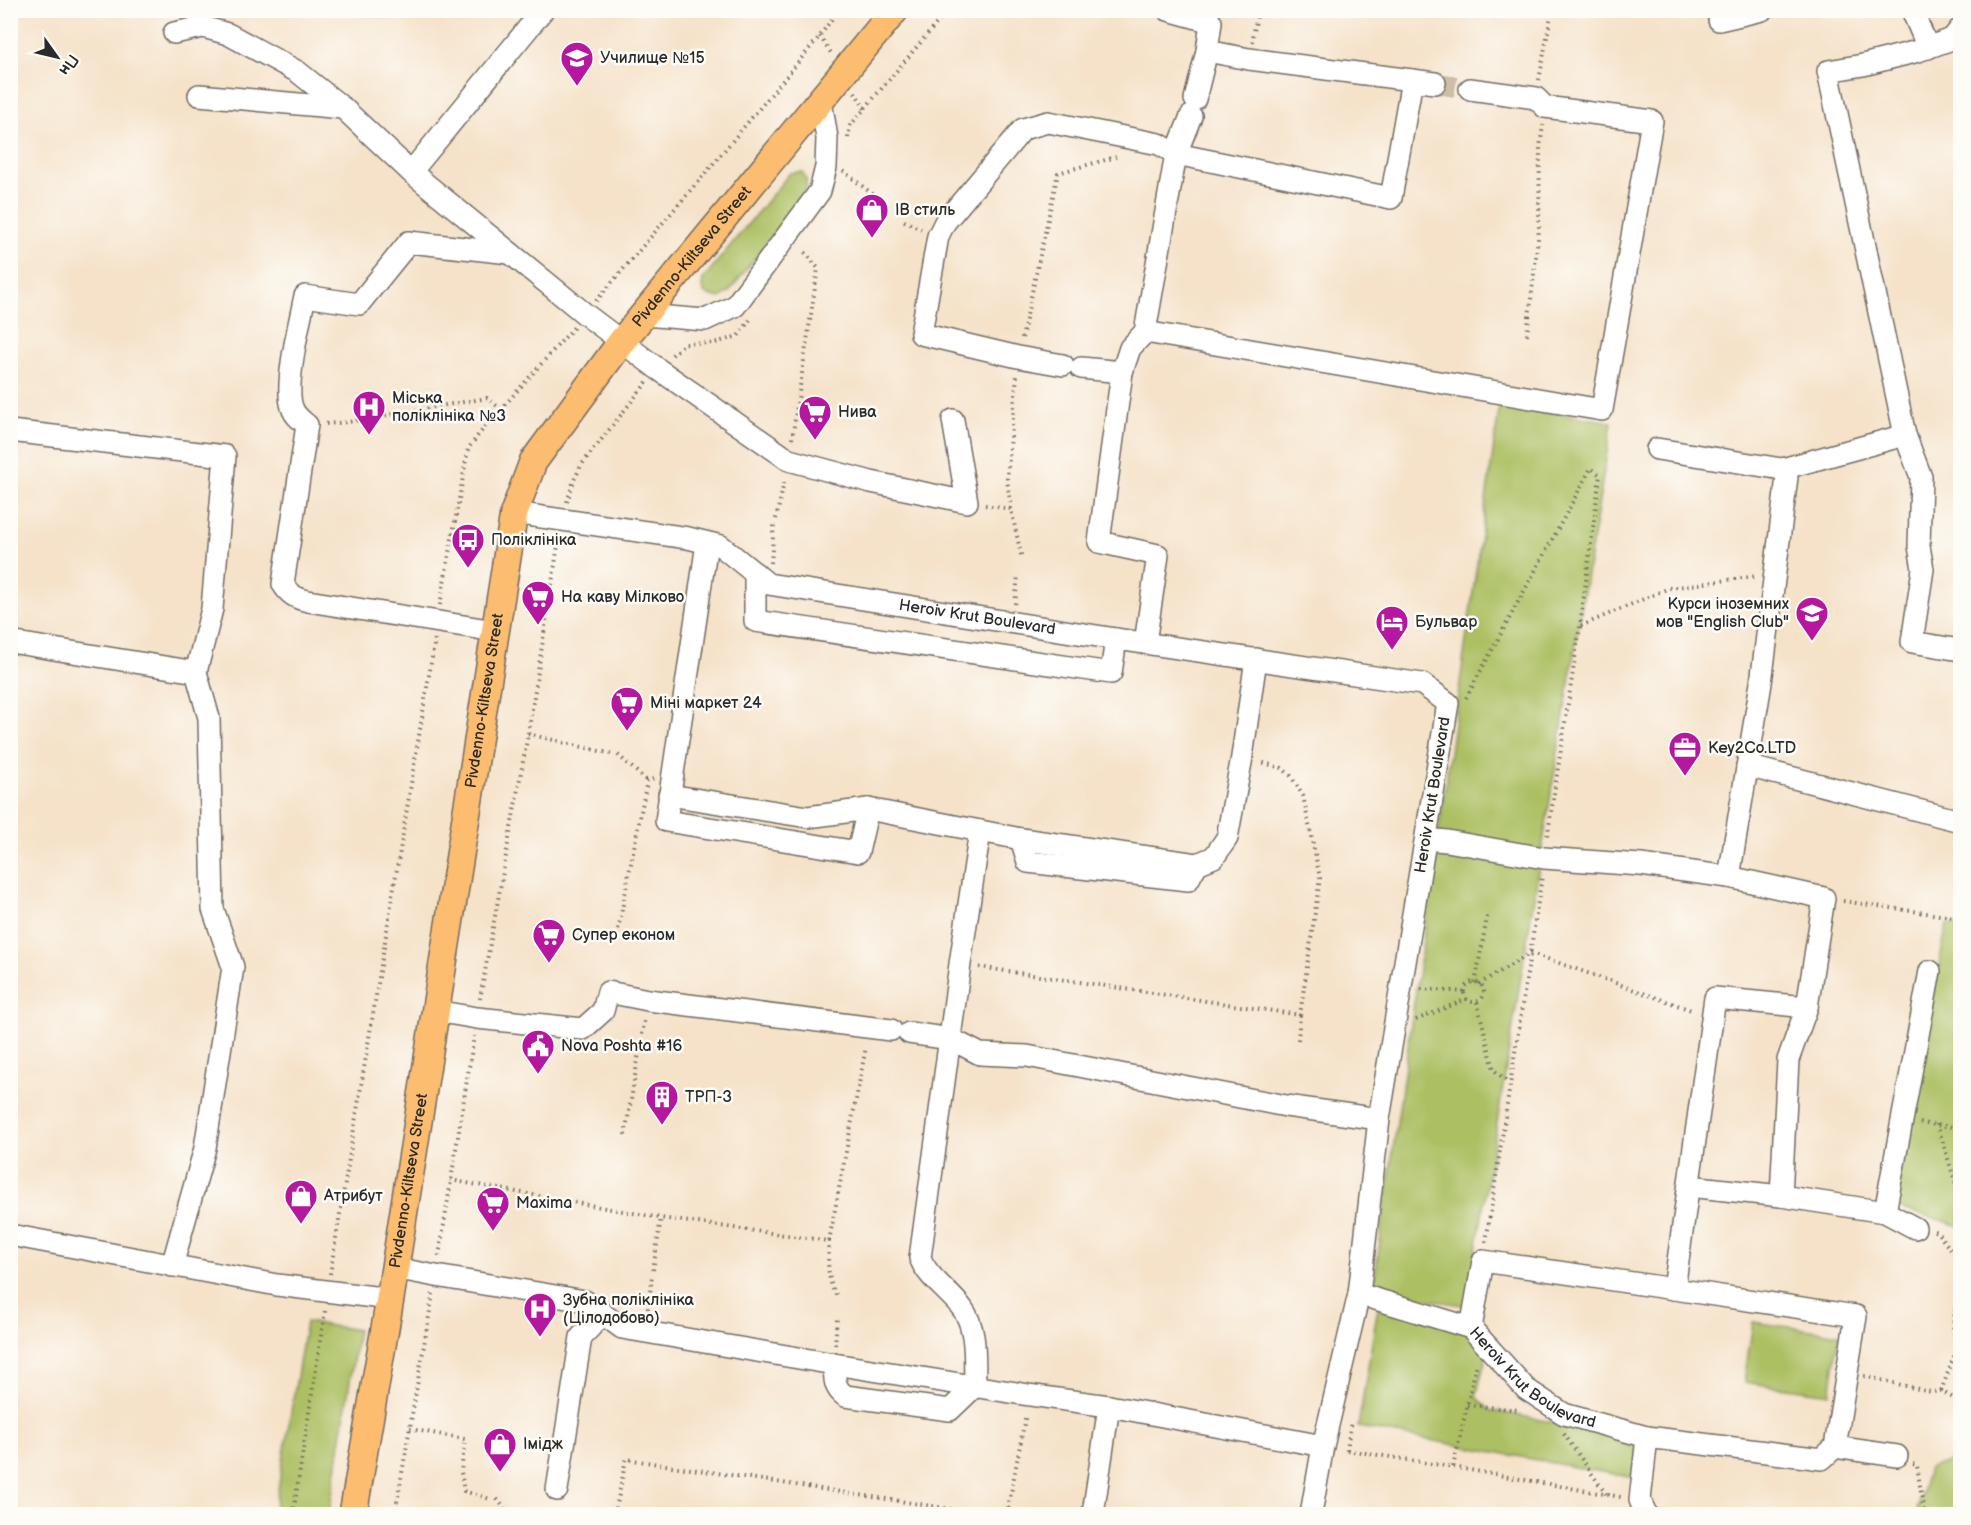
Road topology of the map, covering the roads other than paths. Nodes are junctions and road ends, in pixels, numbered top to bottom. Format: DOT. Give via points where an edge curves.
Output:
graph roads {
  1 [pos="543,10"];
  2 [pos="895,10"];
  3 [pos="1168,10"];
  4 [pos="1762,10"];
  5 [pos="1912,10"];
  6 [pos="1719,20"];
  7 [pos="1960,29"];
  8 [pos="174,33"];
  9 [pos="1928,48"];
  10 [pos="1207,51"];
  11 [pos="1412,80"];
  12 [pos="1435,83"];
  13 [pos="1470,89"];
  14 [pos="199,95"];
  15 [pos="821,101"];
  16 [pos="344,108"];
  17 [pos="1176,154"];
  18 [pos="411,172"];
  19 [pos="510,253"];
  20 [pos="644,315"];
  21 [pos="1145,332"];
  22 [pos="622,341"];
  23 [pos="1122,372"];
  24 [pos="952,420"];
  25 [pos="10,431"];
  26 [pos="1905,435"];
  27 [pos="1657,449"];
  28 [pos="1782,469"];
  29 [pos="514,513"];
  30 [pos="707,543"];
  31 [pos="762,579"];
  32 [pos="495,631"];
  33 [pos="1116,639"];
  34 [pos="10,642"];
  35 [pos="1145,643"];
  36 [pos="1960,650"];
  37 [pos="1256,659"];
  38 [pos="196,672"];
  39 [pos="1747,766"];
  40 [pos="669,795"];
  41 [pos="867,809"];
  42 [pos="1960,821"];
  43 [pos="980,831"];
  44 [pos="1426,839"];
  45 [pos="1729,877"];
  46 [pos="1930,971"];
  47 [pos="1807,1007"];
  48 [pos="435,1011"];
  49 [pos="951,1039"];
  50 [pos="1379,1119"];
  51 [pos="1689,1186"];
  52 [pos="1781,1196"];
  53 [pos="1885,1212"];
  54 [pos="1915,1228"];
  55 [pos="10,1235"];
  56 [pos="171,1266"];
  57 [pos="394,1268"];
  58 [pos="1674,1289"];
  59 [pos="1359,1294"];
  60 [pos="390,1299"];
  61 [pos="603,1314"];
  62 [pos="1476,1335"];
  63 [pos="834,1364"];
  64 [pos="975,1386"];
  65 [pos="1109,1406"];
  66 [pos="1647,1437"];
  67 [pos="1323,1446"];
  68 [pos="1835,1447"];
  69 [pos="1896,1456"];
  70 [pos="557,1490"];
  71 [pos="1643,1507"];
  72 [pos="353,1515"];
  73 [pos="1093,1515"];
  74 [pos="1311,1515"];
  1 -- 18 [label="street"];
  2 -- 15 [label="main road, Pivdenno-Kiltseva Street"];
  3 -- 10 [label="street" via="1211,21"];
  4 -- 6 [label="street"];
  5 -- 9 [label="street"];
  7 -- 9 [label="street" via="1952,39"];
  8 -- 16 [label="street" via="202,27 228,34 298,72"];
  9 -- 26 [label="street" via="1828,71"];
  10 -- 11 [label="street"];
  10 -- 17 [label="street"];
  11 -- 12 [label="street"];
  11 -- 17 [label="street" via="1392,198"];
  13 -- 21 [label="street" via="1652,121 1602,410"];
  14 -- 16 [label="street"];
  15 -- 20 [label="main road, Pivdenno-Kiltseva Street"];
  15 -- 20 [label="street" via="827,138 820,191 735,306 705,320"];
  16 -- 18 [label="street"];
  17 -- 21 [label="street"];
  17 -- 23 [label="street" via="1159,144 1048,123 1023,129 945,222 938,236 921,334 1018,357"];
  18 -- 19 [label="street"];
  19 -- 22 [label="street"];
  19 -- 32 [label="street" via="410,242 359,304 305,296 289,393 292,409 307,425 283,584 286,590 308,601"];
  20 -- 22 [label="main road, Pivdenno-Kiltseva Street"];
  21 -- 23 [label="street" via="1130,348"];
  22 -- 24 [label="street" via="789,460 967,502"];
  22 -- 29 [label="main road, Pivdenno-Kiltseva Street" via="533,462"];
  23 -- 35 [label="street" via="1099,542 1158,555"];
  25 -- 38 [label="street" via="225,456 212,609"];
  26 -- 28 [label="street"];
  26 -- 36 [label="street" via="1921,477 1919,546 1923,569 1912,642"];
  27 -- 28 [label="street"];
  28 -- 39 [label="street" via="1787,477"];
  29 -- 30 [label="street, Heroiv Krut Boulevard"];
  29 -- 32 [label="main road, Pivdenno-Kiltseva Street"];
  30 -- 31 [label="street, Heroiv Krut Boulevard" via="721,546"];
  30 -- 40 [label="street"];
  31 -- 33 [label="street, Heroiv Krut Boulevard"];
  31 -- 33 [label="street" via="755,621 1111,673"];
  32 -- 48 [label="main road, Pivdenno-Kiltseva Street"];
  33 -- 35 [label="street, Heroiv Krut Boulevard"];
  34 -- 38 [label="street"];
  35 -- 37 [label="street, Heroiv Krut Boulevard"];
  37 -- 43 [label="street" via="1227,838 1214,857 1197,864"];
  37 -- 44 [label="street, Heroiv Krut Boulevard" via="1422,684 1448,703"];
  38 -- 56 [label="street" via="208,718 213,909 233,967 205,1148"];
  39 -- 42 [label="street"];
  39 -- 45 [label="street"];
  40 -- 41 [label="street" via="808,817"];
  40 -- 41 [label="street" via="666,821 858,852"];
  41 -- 43 [label="street"];
  43 -- 49 [label="street"];
  44 -- 45 [label="street" via="1544,858"];
  44 -- 50 [label="street, Heroiv Krut Boulevard"];
  45 -- 47 [label="street" via="1824,898"];
  46 -- 53 [label="street"];
  47 -- 51 [label="street" via="1715,998"];
  47 -- 52 [label="street" via="1788,1060"];
  48 -- 49 [label="street" via="583,1029 603,1011 608,992"];
  48 -- 57 [label="main road, Pivdenno-Kiltseva Street"];
  49 -- 50 [label="street" via="980,1054 1027,1056 1286,1106"];
  49 -- 64 [label="street" via="920,1258 964,1310 973,1334"];
  50 -- 59 [label="street, Heroiv Krut Boulevard"];
  51 -- 52 [label="street"];
  51 -- 58 [label="street"];
  52 -- 53 [label="street"];
  53 -- 54 [label="street"];
  55 -- 56 [label="street"];
  56 -- 60 [label="street"];
  57 -- 60 [label="main road, Pivdenno-Kiltseva Street"];
  57 -- 61 [label="street" via="585,1300"];
  58 -- 62 [label="street" via="1483,1261"];
  58 -- 68 [label="street" via="1856,1316"];
  59 -- 62 [label="street, Heroiv Krut Boulevard"];
  59 -- 67 [label="street"];
  60 -- 72 [label="main road, Pivdenno-Kiltseva Street"];
  61 -- 63 [label="street" via="622,1328"];
  61 -- 70 [label="street" via="581,1337"];
  62 -- 66 [label="street, Heroiv Krut Boulevard" via="1526,1389 1564,1414"];
  63 -- 64 [label="street"];
  63 -- 64 [label="street" via="835,1384 845,1396 950,1410"];
  64 -- 65 [label="street"];
  65 -- 67 [label="street"];
  65 -- 73 [label="street"];
  66 -- 68 [label="street, Heroiv Krut Boulevard" via="1822,1459"];
  66 -- 71 [label="street"];
  67 -- 74 [label="street"];
  68 -- 69 [label="street"];
}
